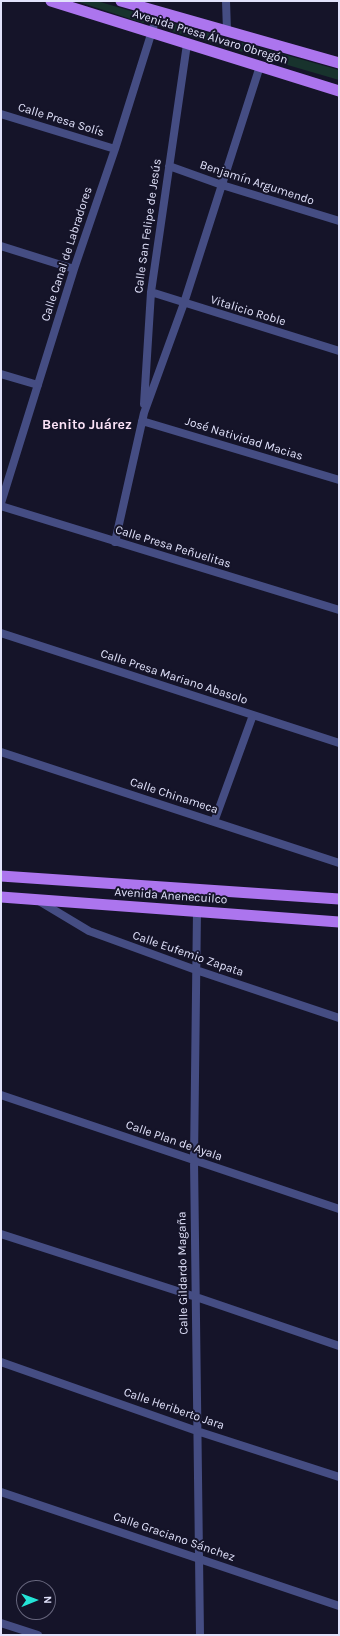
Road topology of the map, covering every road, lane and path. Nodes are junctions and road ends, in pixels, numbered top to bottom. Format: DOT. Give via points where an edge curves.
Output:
graph roads {
  1 [pos="51,1"];
  2 [pos="121,1"];
  3 [pos="226,1"];
  4 [pos="158,12"];
  5 [pos="227,31"];
  6 [pos="152,33"];
  7 [pos="186,44"];
  8 [pos="339,63"];
  9 [pos="260,66"];
  10 [pos="339,91"];
  11 [pos="1,114"];
  12 [pos="115,149"];
  13 [pos="169,166"];
  14 [pos="222,185"];
  15 [pos="339,221"];
  16 [pos="1,246"];
  17 [pos="74,269"];
  18 [pos="151,292"];
  19 [pos="184,303"];
  20 [pos="339,351"];
  21 [pos="1,374"];
  22 [pos="38,386"];
  23 [pos="143,417"];
  24 [pos="339,480"];
  25 [pos="1,503"];
  26 [pos="1,506"];
  27 [pos="115,542"];
  28 [pos="339,610"];
  29 [pos="1,633"];
  30 [pos="253,715"];
  31 [pos="339,743"];
  32 [pos="1,752"];
  33 [pos="214,822"];
  34 [pos="339,863"];
  35 [pos="1,876"];
  36 [pos="1,897"];
  37 [pos="36,899"];
  38 [pos="339,899"];
  39 [pos="197,910"];
  40 [pos="339,922"];
  41 [pos="196,970"];
  42 [pos="339,1018"];
  43 [pos="1,1095"];
  44 [pos="194,1160"];
  45 [pos="339,1209"];
  46 [pos="1,1234"];
  47 [pos="196,1297"];
  48 [pos="339,1346"];
  49 [pos="1,1362"];
  50 [pos="197,1431"];
  51 [pos="339,1477"];
  52 [pos="1,1492"];
  53 [pos="199,1558"];
  54 [pos="339,1606"];
  55 [pos="1,1623"];
  56 [pos="38,1635"];
  57 [pos="200,1635"];
  1 -- 6 [label="main road, Avenida Presa Álvaro Obregón"];
  2 -- 4 [label="main road"];
  3 -- 5 [label="street"];
  4 -- 5 [label="main road"];
  4 -- 6 [label="street, Calle Canal de Labradores"];
  5 -- 8 [label="main road"];
  6 -- 7 [label="main road, Avenida Presa Álvaro Obregón"];
  6 -- 12 [label="street, Calle Canal de Labradores"];
  7 -- 9 [label="main road, Avenida Presa Álvaro Obregón"];
  7 -- 13 [label="street, Calle San Felipe de Jesús"];
  9 -- 10 [label="main road, Avenida Presa Álvaro Obregón"];
  9 -- 14 [label="street, Calle San Felipe de Jesús"];
  11 -- 12 [label="street, Calle Presa Solís"];
  12 -- 17 [label="street, Calle Canal de Labradores"];
  13 -- 14 [label="street, Benjamín Argumendo"];
  13 -- 18 [label="street, Calle San Felipe de Jesús"];
  14 -- 15 [label="street, Benjamín Argumendo"];
  14 -- 19 [label="street, Calle San Felipe de Jesús"];
  16 -- 17 [label="street"];
  17 -- 22 [label="street, Calle Canal de Labradores"];
  18 -- 19 [label="street, Vitalicio Roble"];
  18 -- 23 [label="street, Calle San Felipe de Jesús"];
  19 -- 20 [label="street, Vitalicio Roble"];
  19 -- 23 [label="street, Calle San Felipe de Jesús"];
  21 -- 22 [label="street"];
  22 -- 25 [label="street, Calle Canal de Labradores"];
  23 -- 24 [label="street, José Natividad Macias"];
  23 -- 27 [label="street, Calle San Felipe de Jesús"];
  26 -- 27 [label="street, Calle Presa Peñuelitas"];
  27 -- 28 [label="street, Calle Presa Peñuelitas"];
  29 -- 30 [label="street, Calle Presa Mariano Abasolo"];
  30 -- 31 [label="street, Calle Presa Mariano Abasolo"];
  30 -- 33 [label="street"];
  32 -- 33 [label="street, Calle Chinameca"];
  33 -- 34 [label="street, Calle Chinameca"];
  35 -- 38 [label="main road, Avenida Anenecuilco"];
  36 -- 37 [label="main road, Avenida Anenecuilco"];
  37 -- 39 [label="main road, Avenida Anenecuilco"];
  37 -- 41 [label="street, Calle Eufemio Zapata" via="89,931"];
  39 -- 40 [label="main road, Avenida Anenecuilco"];
  39 -- 41 [label="street, Calle Gildardo Magaña"];
  41 -- 42 [label="street, Calle Eufemio Zapata"];
  41 -- 44 [label="street, Calle Gildardo Magaña"];
  43 -- 44 [label="street, Calle Plan de Ayala"];
  44 -- 45 [label="street, Calle Plan de Ayala"];
  44 -- 47 [label="street, Calle Gildardo Magaña"];
  46 -- 47 [label="street"];
  47 -- 48 [label="street"];
  47 -- 50 [label="street, Calle Gildardo Magaña"];
  49 -- 50 [label="street, Calle Heriberto Jara"];
  50 -- 51 [label="street, Calle Heriberto Jara"];
  50 -- 53 [label="street, Calle Gildardo Magaña"];
  52 -- 53 [label="street, Calle Graciano Sánchez"];
  53 -- 54 [label="street, Calle Graciano Sánchez"];
  53 -- 57 [label="street, Calle Gildardo Magaña"];
  55 -- 56 [label="street"];
}
